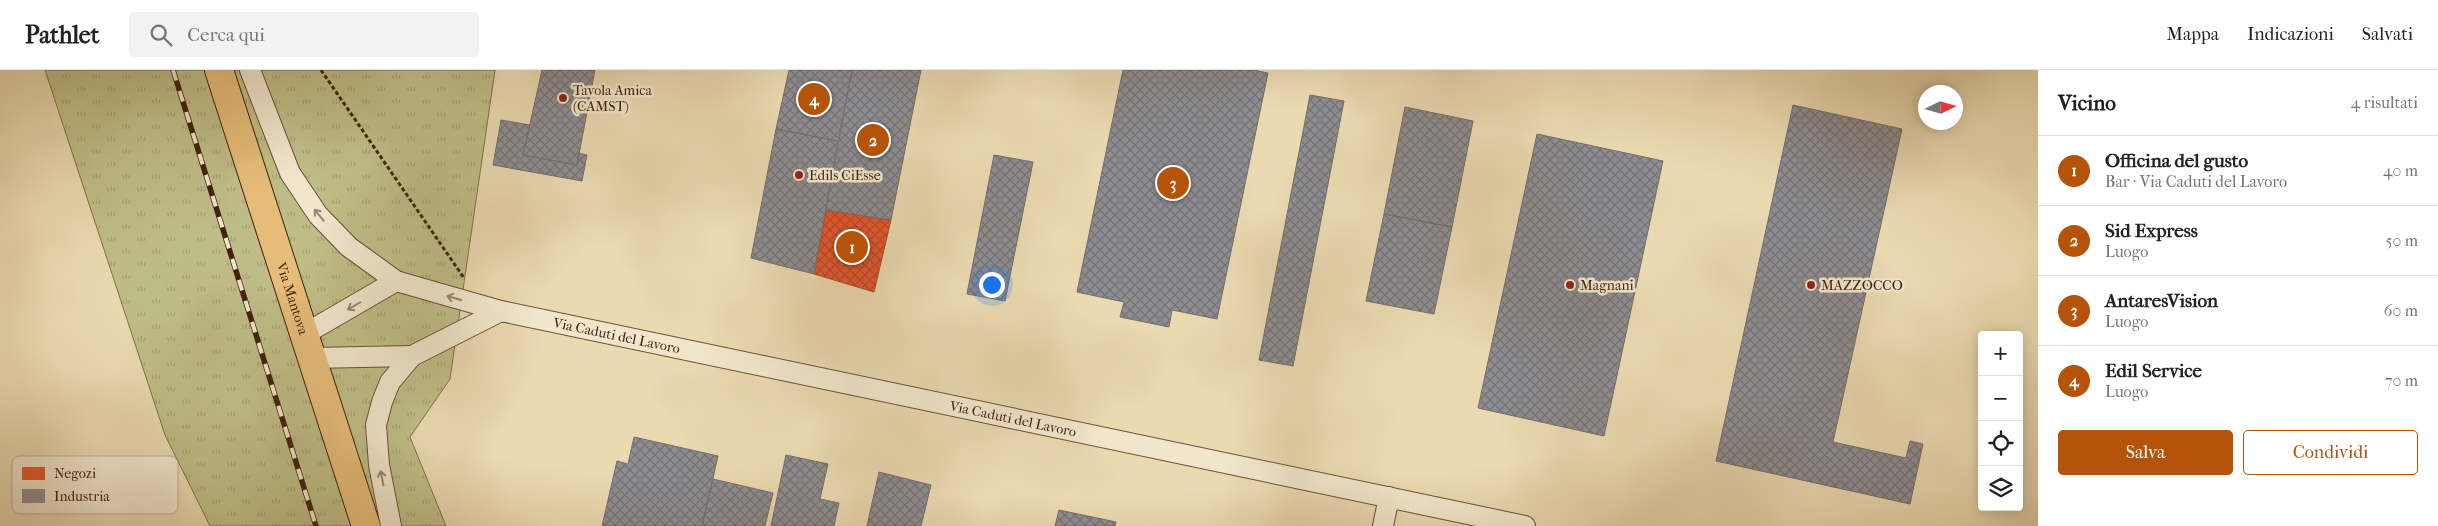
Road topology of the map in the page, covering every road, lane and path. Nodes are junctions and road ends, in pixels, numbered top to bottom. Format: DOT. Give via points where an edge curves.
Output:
graph roads {
  1 [pos="218,70"];
  2 [pos="250,70"];
  3 [pos="321,70"];
  4 [pos="396,281"];
  5 [pos="493,309"];
  6 [pos="307,347"];
  7 [pos="412,356"];
  8 [pos="1389,497"];
  9 [pos="366,526"];
  10 [pos="392,526"];
  11 [pos="1383,526"];
  12 [pos="1525,526"];
  1 -- 6 [label="main road, Via Mantova"];
  4 -- 2 [label="street, Via Caduti del Lavoro, one-way" via="349,247 318,215 290,172"];
  3 -- 5 [label="path"];
  5 -- 4 [label="street, Via Caduti del Lavoro, one-way"];
  4 -- 6 [label="street, one-way"];
  5 -- 7 [label="street"];
  5 -- 8 [label="street, Via Caduti del Lavoro"];
  6 -- 7 [label="street"];
  6 -- 9 [label="main road, Via Mantova"];
  10 -- 7 [label="street, one-way" via="376,425 390,382"];
  8 -- 11 [label="street"];
  8 -- 12 [label="street, Via Caduti del Lavoro"];
}
